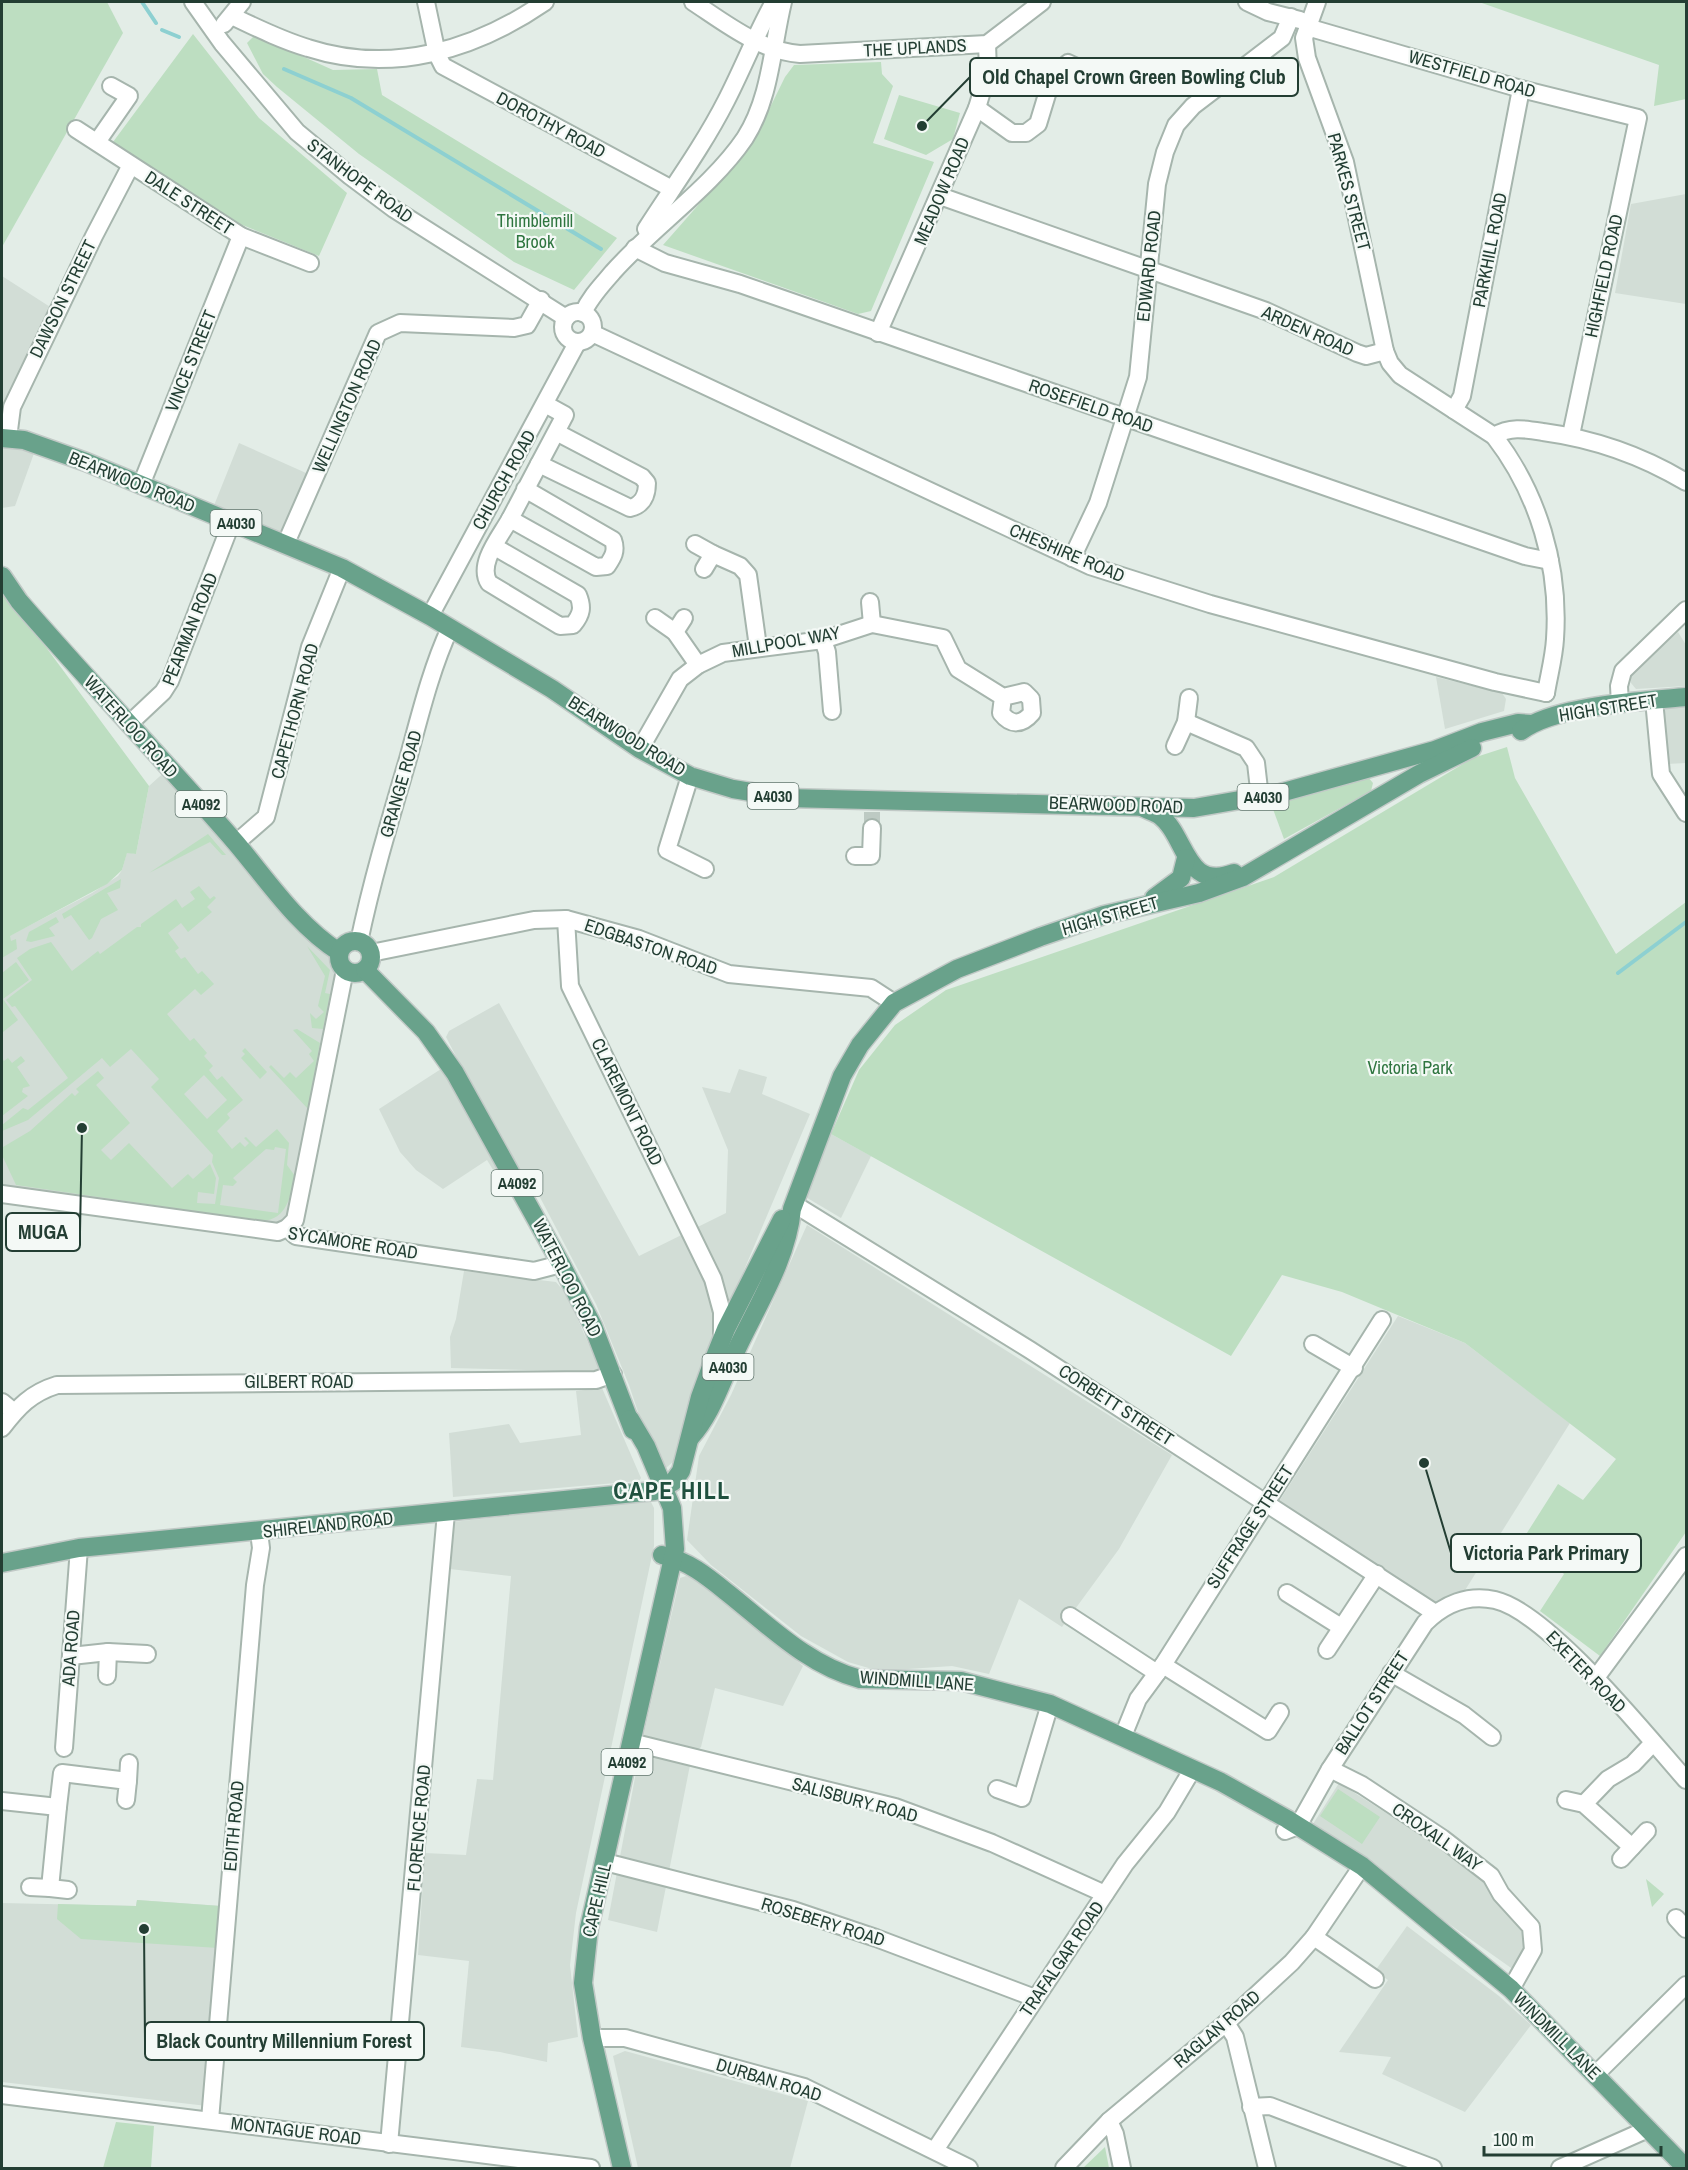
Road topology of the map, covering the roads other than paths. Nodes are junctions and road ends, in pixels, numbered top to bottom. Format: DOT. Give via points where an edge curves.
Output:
graph roads {
  1 [pos="193,2"];
  2 [pos="242,2"];
  3 [pos="426,2"];
  4 [pos="545,2"];
  5 [pos="693,2"];
  6 [pos="774,2"];
  7 [pos="783,2"];
  8 [pos="1042,2"];
  9 [pos="1247,2"];
  10 [pos="1317,2"];
  11 [pos="232,16"];
  12 [pos="1288,23"];
  13 [pos="1308,25"];
  14 [pos="215,32"];
  15 [pos="753,39"];
  16 [pos="987,44"];
  17 [pos="1305,45"];
  18 [pos="774,49"];
  19 [pos="436,54"];
  20 [pos="1117,69"];
  21 [pos="111,86"];
  22 [pos="1521,89"];
  23 [pos="977,108"];
  24 [pos="1638,118"];
  25 [pos="76,129"];
  26 [pos="97,142"];
  27 [pos="131,165"];
  28 [pos="672,189"];
  29 [pos="940,196"];
  30 [pos="241,236"];
  31 [pos="635,248"];
  32 [pos="310,263"];
  33 [pos="1149,271"];
  34 [pos="541,300"];
  35 [pos="583,312"];
  36 [pos="566,318"];
  37 [pos="592,333"];
  38 [pos="878,333"];
  39 [pos="577,343"];
  40 [pos="1385,351"];
  41 [pos="545,404"];
  42 [pos="1454,410"];
  43 [pos="1125,418"];
  44 [pos="556,432"];
  45 [pos="1571,435"];
  46 [pos="1494,436"];
  47 [pos="5,438"];
  48 [pos="539,464"];
  49 [pos="1686,482"];
  50 [pos="141,485"];
  51 [pos="525,489"];
  52 [pos="510,519"];
  53 [pos="232,521"];
  54 [pos="286,543"];
  55 [pos="696,544"];
  56 [pos="495,547"];
  57 [pos="713,554"];
  58 [pos="1072,558"];
  59 [pos="1550,561"];
  60 [pos="342,568"];
  61 [pos="704,569"];
  62 [pos="2,576"];
  63 [pos="870,603"];
  64 [pos="1686,610"];
  65 [pos="430,616"];
  66 [pos="655,618"];
  67 [pos="872,624"];
  68 [pos="450,628"];
  69 [pos="823,640"];
  70 [pos="758,647"];
  71 [pos="698,665"];
  72 [pos="1546,693"];
  73 [pos="1003,697"];
  74 [pos="1686,697"];
  75 [pos="1189,698"];
  76 [pos="1654,700"];
  77 [pos="1620,704"];
  78 [pos="832,711"];
  79 [pos="1556,714"];
  80 [pos="1186,722"];
  81 [pos="129,724"];
  82 [pos="1531,724"];
  83 [pos="1175,746"];
  84 [pos="640,749"];
  85 [pos="1410,756"];
  86 [pos="1363,770"];
  87 [pos="1419,774"];
  88 [pos="690,776"];
  89 [pos="1382,794"];
  90 [pos="1260,798"];
  91 [pos="1140,807"];
  92 [pos="1194,808"];
  93 [pos="872,813"];
  94 [pos="1686,813"];
  95 [pos="1173,834"];
  96 [pos="236,843"];
  97 [pos="1290,850"];
  98 [pos="855,856"];
  99 [pos="1186,858"];
  100 [pos="705,869"];
  101 [pos="1145,904"];
  102 [pos="566,919"];
  103 [pos="339,952"];
  104 [pos="365,955"];
  105 [pos="345,970"];
  106 [pos="894,1003"];
  107 [pos="3,1191"];
  108 [pos="793,1206"];
  109 [pos="287,1228"];
  110 [pos="561,1263"];
  111 [pos="713,1279"];
  112 [pos="756,1292"];
  113 [pos="1382,1320"];
  114 [pos="749,1323"];
  115 [pos="722,1341"];
  116 [pos="1313,1344"];
  117 [pos="1354,1368"];
  118 [pos="613,1374"];
  119 [pos="8,1407"];
  120 [pos="2,1428"];
  121 [pos="690,1438"];
  122 [pos="660,1489"];
  123 [pos="1266,1504"];
  124 [pos="446,1512"];
  125 [pos="259,1533"];
  126 [pos="79,1548"];
  127 [pos="668,1556"];
  128 [pos="1686,1556"];
  129 [pos="2,1563"];
  130 [pos="1377,1574"];
  131 [pos="1287,1593"];
  132 [pos="1465,1600"];
  133 [pos="1435,1613"];
  134 [pos="1070,1616"];
  135 [pos="1341,1627"];
  136 [pos="1327,1650"];
  137 [pos="108,1652"];
  138 [pos="147,1654"];
  139 [pos="70,1656"];
  140 [pos="1160,1669"];
  141 [pos="1391,1673"];
  142 [pos="107,1676"];
  143 [pos="1595,1679"];
  144 [pos="1050,1704"];
  145 [pos="1280,1712"];
  146 [pos="1123,1736"];
  147 [pos="1492,1737"];
  148 [pos="631,1742"];
  149 [pos="1653,1743"];
  150 [pos="63,1760"];
  151 [pos="129,1763"];
  152 [pos="1330,1769"];
  153 [pos="1192,1770"];
  154 [pos="1686,1779"];
  155 [pos="128,1781"];
  156 [pos="997,1790"];
  157 [pos="126,1800"];
  158 [pos="1566,1800"];
  159 [pos="2,1801"];
  160 [pos="1584,1804"];
  161 [pos="58,1807"];
  162 [pos="1292,1828"];
  163 [pos="1647,1831"];
  164 [pos="605,1862"];
  165 [pos="1358,1871"];
  166 [pos="30,1887"];
  167 [pos="50,1888"];
  168 [pos="68,1890"];
  169 [pos="1105,1894"];
  170 [pos="1314,1936"];
  171 [pos="1376,1979"];
  172 [pos="1686,1985"];
  173 [pos="1510,1989"];
  174 [pos="1035,1998"];
  175 [pos="1226,2023"];
  176 [pos="592,2038"];
  177 [pos="1596,2074"];
  178 [pos="2,2095"];
  179 [pos="1251,2107"];
  180 [pos="210,2120"];
  181 [pos="1109,2121"];
  182 [pos="1648,2129"];
  183 [pos="389,2144"];
  184 [pos="935,2150"];
  185 [pos="1414,2165"];
  186 [pos="591,2169"];
  187 [pos="622,2169"];
  188 [pos="969,2169"];
  189 [pos="1064,2169"];
  190 [pos="1122,2169"];
  191 [pos="1267,2169"];
  192 [pos="1433,2169"];
  193 [pos="1560,2169"];
  194 [pos="1686,2169"];
  1 -- 14 [label="street, STANHOPE ROAD"];
  2 -- 11 [label="street"];
  3 -- 19 [label="street"];
  4 -- 19 [label="street" via="505,26"];
  5 -- 15 [label="street"];
  6 -- 15 [label="street"];
  7 -- 18 [label="street"];
  8 -- 16 [label="street, THE UPLANDS"];
  9 -- 12 [label="street"];
  10 -- 13 [label="street, PARKES STREET"];
  11 -- 14 [label="street"];
  11 -- 19 [label="street" via="285,40 336,56 378,60"];
  12 -- 13 [label="street, WESTFIELD ROAD"];
  12 -- 17 [label="street"];
  12 -- 33 [label="street, EDWARD ROAD" via="1282,38 1193,106 1176,125 1157,183"];
  13 -- 17 [label="street, PARKES STREET"];
  13 -- 22 [label="street, WESTFIELD ROAD"];
  14 -- 34 [label="street, STANHOPE ROAD" via="297,132 350,176 442,241"];
  15 -- 18 [label="street"];
  15 -- 28 [label="street" via="727,100"];
  16 -- 18 [label="street, THE UPLANDS" via="800,54"];
  16 -- 23 [label="street, MEADOW ROAD" via="988,71"];
  17 -- 40 [label="street, PARKES STREET" via="1345,162"];
  18 -- 31 [label="street" via="771,74 745,137 705,182"];
  19 -- 28 [label="street, DOROTHY ROAD" via="443,66 468,81"];
  20 -- 23 [label="street" via="1107,81 1068,63 1052,78 1038,124 1026,133 1012,133"];
  21 -- 26 [label="street" via="129,96"];
  22 -- 24 [label="street, WESTFIELD ROAD"];
  22 -- 42 [label="street, PARKHILL ROAD" via="1462,396"];
  23 -- 29 [label="street, MEADOW ROAD"];
  24 -- 45 [label="street, HIGHFIELD ROAD"];
  25 -- 26 [label="street, DALE STREET"];
  26 -- 27 [label="street, DALE STREET"];
  27 -- 30 [label="street, DALE STREET"];
  27 -- 47 [label="street, DAWSON STREET" via="12,407"];
  28 -- 31 [label="street"];
  29 -- 33 [label="street, ARDEN ROAD"];
  29 -- 38 [label="street, MEADOW ROAD"];
  30 -- 32 [label="street, DALE STREET"];
  30 -- 50 [label="street, VINCE STREET"];
  31 -- 35 [label="street"];
  31 -- 38 [label="street, ROSEFIELD ROAD" via="665,263 740,284"];
  33 -- 40 [label="street, ARDEN ROAD" via="1266,311 1357,353 1366,356"];
  33 -- 43 [label="street, EDWARD ROAD" via="1138,377"];
  34 -- 36 [label="street, STANHOPE ROAD"];
  34 -- 54 [label="street, WELLINGTON ROAD" via="527,325 514,328 400,323 378,333"];
  35 -- 36 [label="street" via="573,312"];
  35 -- 37 [label="street" via="591,319"];
  36 -- 39 [label="street" via="562,327 565,336"];
  37 -- 39 [label="street"];
  37 -- 58 [label="street, CHESHIRE ROAD"];
  38 -- 43 [label="street, ROSEFIELD ROAD"];
  39 -- 41 [label="street, CHURCH ROAD"];
  40 -- 42 [label="street" via="1400,375"];
  41 -- 44 [label="street" via="565,415"];
  41 -- 65 [label="street, CHURCH ROAD"];
  42 -- 46 [label="street"];
  43 -- 58 [label="street, EDWARD ROAD" via="1098,503"];
  43 -- 59 [label="street, ROSEFIELD ROAD" via="1525,556"];
  44 -- 48 [label="street"];
  44 -- 48 [label="street" via="642,477 647,483 645,498 630,508"];
  45 -- 46 [label="street" via="1514,428"];
  45 -- 49 [label="street" via="1618,448"];
  46 -- 59 [label="street" via="1512,459 1529,492 1541,520"];
  47 -- 50 [label="main road, BEARWOOD ROAD / A4030" via="24,440"];
  48 -- 51 [label="street"];
  50 -- 53 [label="main road, BEARWOOD ROAD / A4030"];
  51 -- 52 [label="street"];
  51 -- 52 [label="street" via="613,540 614,556 607,566 596,567"];
  52 -- 56 [label="street"];
  53 -- 54 [label="main road, BEARWOOD ROAD / A4030"];
  53 -- 81 [label="street, PEARMAN ROAD" via="165,690"];
  54 -- 60 [label="main road, BEARWOOD ROAD / A4030"];
  55 -- 57 [label="street"];
  56 -- 56 [label="street" via="485,567 489,583 560,626 573,625 582,605 578,595"];
  57 -- 61 [label="street"];
  57 -- 70 [label="street" via="740,566 748,575"];
  58 -- 72 [label="street, CHESHIRE ROAD" via="1210,604 1511,687"];
  59 -- 72 [label="street" via="1556,638"];
  60 -- 65 [label="main road, BEARWOOD ROAD / A4030"];
  60 -- 96 [label="street, CAPETHORN ROAD" via="310,647 266,817"];
  62 -- 81 [label="main road, WATERLOO ROAD / A4092" via="19,601"];
  63 -- 67 [label="street"];
  64 -- 77 [label="street" via="1623,671"];
  65 -- 68 [label="main road, BEARWOOD ROAD / A4030"];
  66 -- 71 [label="street" via="680,625"];
  67 -- 69 [label="street, MILLPOOL WAY"];
  67 -- 73 [label="street, MILLPOOL WAY" via="943,638 958,669"];
  68 -- 84 [label="main road, BEARWOOD ROAD / A4030" via="552,689"];
  68 -- 104 [label="street, GRANGE ROAD" via="440,649 376,868"];
  69 -- 70 [label="street, MILLPOOL WAY"];
  69 -- 78 [label="street"];
  70 -- 71 [label="street, MILLPOOL WAY" via="723,653"];
  71 -- 84 [label="street, MILLPOOL WAY" via="680,679"];
  72 -- 79 [label="street"];
  74 -- 76 [label="main road, HIGH STREET / A4030"];
  75 -- 80 [label="street"];
  76 -- 77 [label="main road, HIGH STREET / A4030"];
  76 -- 94 [label="street" via="1661,774"];
  77 -- 79 [label="main road, HIGH STREET / A4030"];
  79 -- 82 [label="main road, HIGH STREET / A4030"];
  80 -- 83 [label="street"];
  80 -- 90 [label="street" via="1246,748 1256,763"];
  81 -- 96 [label="main road, WATERLOO ROAD / A4092"];
  82 -- 85 [label="main road, HIGH STREET / A4030" via="1518,723"];
  82 -- 87 [label="main road, HIGH STREET / A4030" via="1512,736 1454,755"];
  84 -- 88 [label="main road, BEARWOOD ROAD / A4030"];
  85 -- 86 [label="main road, BEARWOOD ROAD / A4030"];
  85 -- 87 [label="main road" via="1416,760"];
  86 -- 89 [label="main road" via="1377,775"];
  86 -- 90 [label="main road, BEARWOOD ROAD / A4030"];
  87 -- 89 [label="main road, HIGH STREET / A4030"];
  88 -- 93 [label="main road, BEARWOOD ROAD / A4030" via="733,789"];
  88 -- 100 [label="street" via="667,850"];
  89 -- 97 [label="main road, HIGH STREET / A4030"];
  90 -- 92 [label="main road, BEARWOOD ROAD / A4030"];
  91 -- 92 [label="main road, BEARWOOD ROAD / A4030"];
  91 -- 93 [label="main road, BEARWOOD ROAD / A4030"];
  91 -- 95 [label="main road, A4030" via="1159,815"];
  92 -- 95 [label="main road" via="1181,817"];
  93 -- 98 [label="street" via="871,856"];
  95 -- 99 [label="main road, A4030"];
  96 -- 103 [label="main road, WATERLOO ROAD / A4092" via="283,901 322,942"];
  97 -- 99 [label="main road, A4030" via="1217,878 1201,872"];
  97 -- 101 [label="main road, HIGH STREET / A4030" via="1221,886"];
  99 -- 101 [label="main road, A4030" via="1180,878"];
  101 -- 106 [label="main road, HIGH STREET / A4030" via="1093,918 957,969"];
  102 -- 104 [label="street, EDGBASTON ROAD" via="534,920"];
  102 -- 106 [label="street, EDGBASTON ROAD" via="639,939 729,974 871,988"];
  102 -- 111 [label="street, CLAREMONT ROAD" via="570,986"];
  103 -- 104 [label="main road" via="347,943"];
  103 -- 105 [label="main road"];
  104 -- 105 [label="main road" via="354,974"];
  104 -- 110 [label="main road, WATERLOO ROAD / A4092" via="445,1056"];
  105 -- 109 [label="street" via="295,1220"];
  106 -- 108 [label="main road, HIGH STREET / A4030" via="860,1045 843,1076"];
  107 -- 109 [label="street, SYCAMORE ROAD" via="278,1233"];
  108 -- 112 [label="main road, HIGH STREET / A4030" via="783,1216"];
  108 -- 123 [label="street, CORBETT STREET" via="1030,1350"];
  109 -- 110 [label="street, SYCAMORE ROAD" via="296,1236 534,1271"];
  110 -- 118 [label="main road, WATERLOO ROAD / A4092"];
  111 -- 112 [label="street" via="733,1293"];
  111 -- 115 [label="street, CLAREMONT ROAD" via="722,1312"];
  112 -- 114 [label="main road" via="745,1313"];
  112 -- 115 [label="main road, A4030"];
  113 -- 117 [label="street, SUFFRAGE STREET"];
  114 -- 115 [label="main road" via="741,1324"];
  114 -- 121 [label="main road, A4030" via="708,1413"];
  115 -- 121 [label="main road, A4030" via="700,1397"];
  116 -- 117 [label="street"];
  117 -- 123 [label="street, SUFFRAGE STREET"];
  118 -- 119 [label="street, GILBERT ROAD" via="596,1380 57,1385"];
  118 -- 122 [label="main road, WATERLOO ROAD / A4092" via="638,1450"];
  119 -- 120 [label="street, GILBERT ROAD"];
  121 -- 122 [label="main road, A4030" via="681,1471"];
  122 -- 124 [label="main road, SHIRELAND ROAD"];
  122 -- 127 [label="main road, CAPE HILL / A4092" via="672,1508 675,1530"];
  123 -- 130 [label="street, CORBETT STREET"];
  123 -- 140 [label="street, SUFFRAGE STREET"];
  124 -- 125 [label="main road, SHIRELAND ROAD"];
  124 -- 183 [label="street, FLORENCE ROAD"];
  125 -- 126 [label="main road, SHIRELAND ROAD"];
  125 -- 180 [label="street, EDITH ROAD" via="260,1560"];
  126 -- 129 [label="main road, SHIRELAND ROAD"];
  126 -- 139 [label="street, ADA ROAD"];
  127 -- 144 [label="main road, WINDMILL LANE" via="695,1568 796,1648 844,1675 860,1679 961,1680"];
  127 -- 148 [label="main road, CAPE HILL / A4092" via="664,1604"];
  128 -- 143 [label="street"];
  130 -- 133 [label="street, CORBETT STREET"];
  130 -- 135 [label="street"];
  131 -- 135 [label="street"];
  132 -- 133 [label="street, BALLOT STREET"];
  132 -- 143 [label="street, EXETER ROAD" via="1495,1600 1521,1612 1549,1633"];
  133 -- 141 [label="street, BALLOT STREET"];
  134 -- 140 [label="street"];
  135 -- 136 [label="street"];
  137 -- 138 [label="street"];
  137 -- 139 [label="street"];
  137 -- 142 [label="street"];
  139 -- 150 [label="street, ADA ROAD"];
  140 -- 145 [label="street" via="1268,1731"];
  140 -- 146 [label="street, SUFFRAGE STREET" via="1138,1699"];
  141 -- 147 [label="street" via="1464,1715"];
  141 -- 152 [label="street, BALLOT STREET"];
  143 -- 149 [label="street, EXETER ROAD"];
  144 -- 146 [label="main road, WINDMILL LANE"];
  144 -- 156 [label="street" via="1022,1798"];
  146 -- 153 [label="main road, WINDMILL LANE"];
  148 -- 164 [label="main road, CAPE HILL / A4092"];
  148 -- 169 [label="street, SALISBURY ROAD" via="895,1807 992,1843"];
  149 -- 154 [label="street, EXETER ROAD"];
  149 -- 160 [label="street"];
  150 -- 155 [label="street"];
  150 -- 161 [label="street, ADA ROAD"];
  151 -- 155 [label="street"];
  152 -- 162 [label="street, BALLOT STREET"];
  152 -- 173 [label="street, CROXALL WAY" via="1422,1824 1491,1876 1501,1894 1531,1927 1533,1950"];
  153 -- 162 [label="main road, WINDMILL LANE" via="1221,1782"];
  153 -- 169 [label="street, TRAFALGAR ROAD" via="1167,1812"];
  155 -- 157 [label="street"];
  158 -- 160 [label="street"];
  159 -- 161 [label="street"];
  160 -- 163 [label="street" via="1627,1853"];
  161 -- 167 [label="street, ADA ROAD"];
  162 -- 165 [label="main road, WINDMILL LANE" via="1335,1849"];
  162 -- 165 [label="main road, WINDMILL LANE" via="1313,1849"];
  164 -- 174 [label="street, ROSEBERY ROAD" via="793,1910"];
  164 -- 176 [label="main road, CAPE HILL / A4092" via="583,1973"];
  165 -- 170 [label="street, RAGLAN ROAD"];
  165 -- 173 [label="main road, WINDMILL LANE"];
  166 -- 167 [label="street"];
  167 -- 168 [label="street"];
  169 -- 174 [label="street, TRAFALGAR ROAD"];
  170 -- 171 [label="street"];
  170 -- 175 [label="street, RAGLAN ROAD" via="1286,1968"];
  172 -- 177 [label="street"];
  173 -- 177 [label="main road, WINDMILL LANE"];
  174 -- 184 [label="street, TRAFALGAR ROAD"];
  175 -- 179 [label="street" via="1235,2037"];
  175 -- 181 [label="street, RAGLAN ROAD"];
  176 -- 184 [label="street, DURBAN ROAD" via="625,2038 804,2087"];
  176 -- 187 [label="main road, CAPE HILL / A4092"];
  177 -- 182 [label="main road, WINDMILL LANE"];
  178 -- 180 [label="street, MONTAGUE ROAD"];
  179 -- 185 [label="street" via="1270,2106"];
  179 -- 191 [label="street"];
  180 -- 183 [label="street, MONTAGUE ROAD"];
  181 -- 189 [label="street, RAGLAN ROAD"];
  181 -- 190 [label="street"];
  182 -- 193 [label="street"];
  182 -- 194 [label="main road, WINDMILL LANE"];
  183 -- 186 [label="street, MONTAGUE ROAD"];
  184 -- 188 [label="street, DURBAN ROAD"];
  185 -- 192 [label="street"];
}
